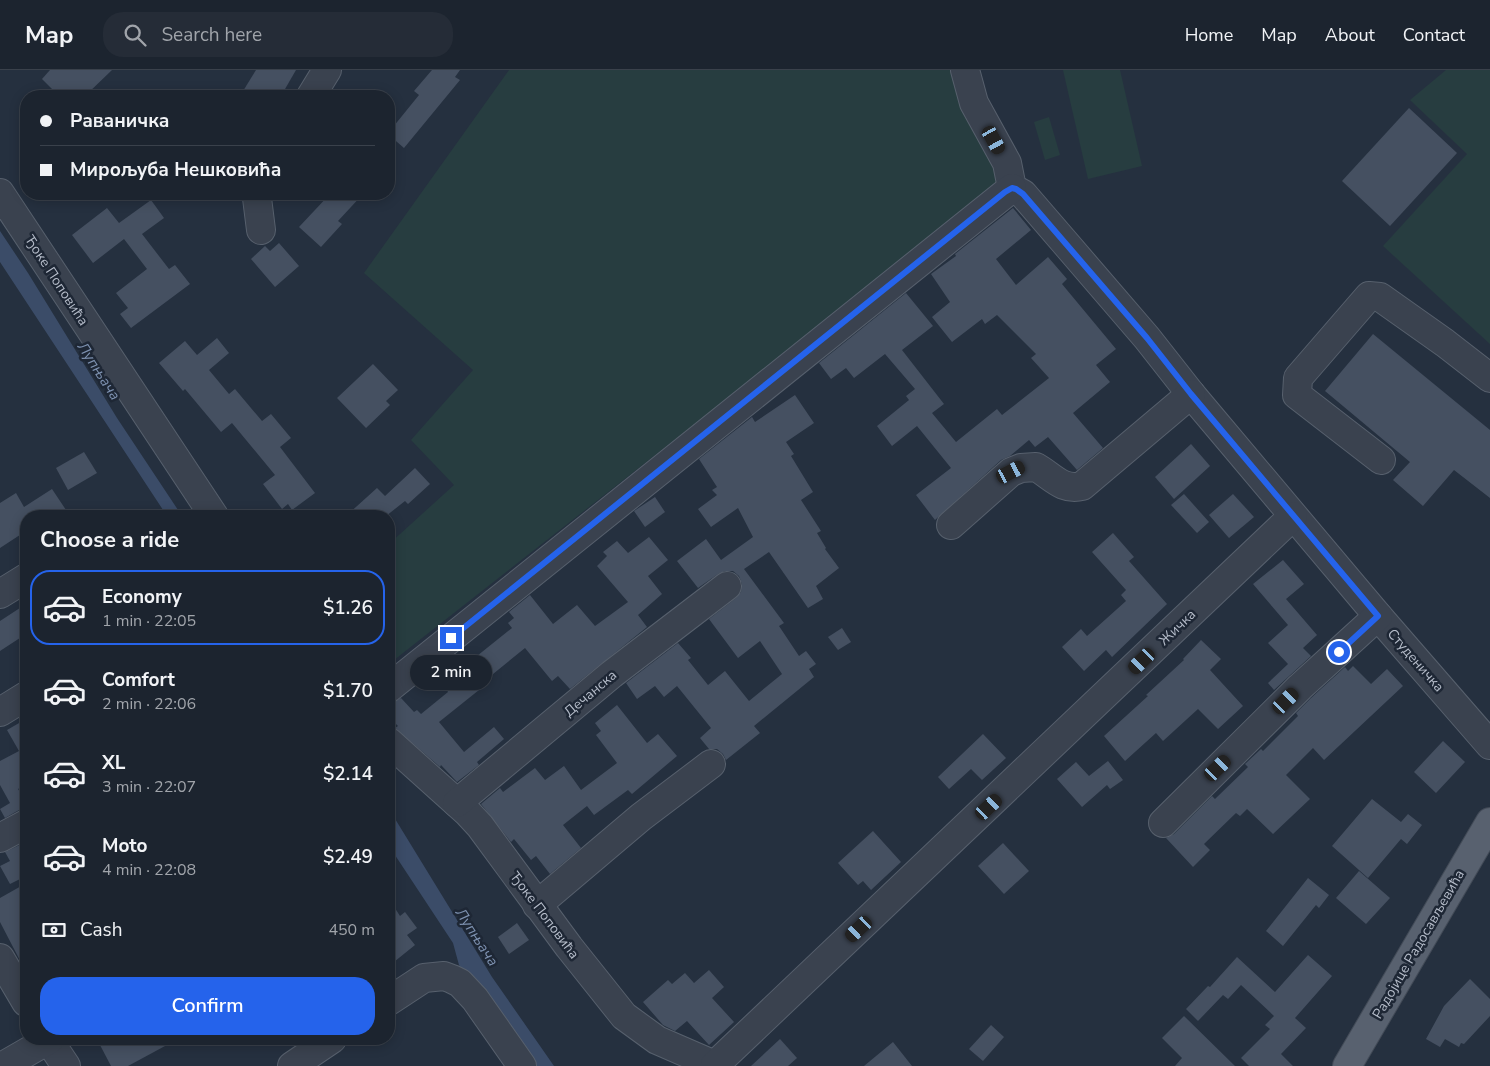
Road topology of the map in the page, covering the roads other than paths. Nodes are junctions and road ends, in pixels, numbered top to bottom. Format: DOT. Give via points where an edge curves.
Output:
graph roads {
  1 [pos="327,70"];
  2 [pos="965,70"];
  3 [pos="315,90"];
  4 [pos="1012,188"];
  5 [pos="0,193"];
  6 [pos="257,200"];
  7 [pos="261,230"];
  8 [pos="1490,378"];
  9 [pos="1191,394"];
  10 [pos="1381,460"];
  11 [pos="210,510"];
  12 [pos="1293,516"];
  13 [pos="951,525"];
  14 [pos="20,582"];
  15 [pos="727,586"];
  16 [pos="0,594"];
  17 [pos="1378,616"];
  18 [pos="395,683"];
  19 [pos="20,700"];
  20 [pos="0,712"];
  21 [pos="1490,745"];
  22 [pos="395,747"];
  23 [pos="711,764"];
  24 [pos="457,803"];
  25 [pos="1163,823"];
  26 [pos="20,827"];
  27 [pos="0,838"];
  28 [pos="1486,838"];
  29 [pos="537,906"];
  30 [pos="0,958"];
  31 [pos="20,992"];
  32 [pos="395,997"];
  33 [pos="39,1045"];
  34 [pos="53,1045"];
  35 [pos="323,1045"];
  36 [pos="3,1066"];
  37 [pos="66,1066"];
  38 [pos="292,1066"];
  39 [pos="522,1066"];
  40 [pos="716,1066"];
  41 [pos="1347,1066"];
  1 -- 3 [label="street"];
  2 -- 4 [label="street" via="974,102 1007,163"];
  4 -- 9 [label="street, Студеничка" via="1033,205"];
  4 -- 18 [label="street"];
  5 -- 11 [label="street, Ђоке Поповића"];
  6 -- 7 [label="street"];
  8 -- 10 [label="street" via="1380,297 1369,296 1298,378 1297,394"];
  9 -- 12 [label="street, Студеничка"];
  9 -- 13 [label="street" via="1082,486 1068,487 1036,467 1021,468 1011,472"];
  12 -- 17 [label="street, Студеничка"];
  12 -- 40 [label="street, Жичка"];
  14 -- 16 [label="street"];
  15 -- 24 [label="street, Дечанска" via="612,674"];
  17 -- 21 [label="street, Студеничка"];
  17 -- 25 [label="street" via="1300,687"];
  19 -- 20 [label="street"];
  22 -- 24 [label="street, Ђоке Поповића"];
  23 -- 29 [label="street" via="641,817"];
  24 -- 29 [label="street, Ђоке Поповића" via="480,826"];
  26 -- 27 [label="street"];
  28 -- 41 [label="main road, Радојице Радосављевића"];
  29 -- 40 [label="street, Ђоке Поповића" via="624,1016 657,1040"];
  30 -- 31 [label="street"];
  32 -- 39 [label="street" via="424,978 444,976 460,983"];
  33 -- 36 [label="street"];
  34 -- 37 [label="street"];
  35 -- 38 [label="street"];
}
